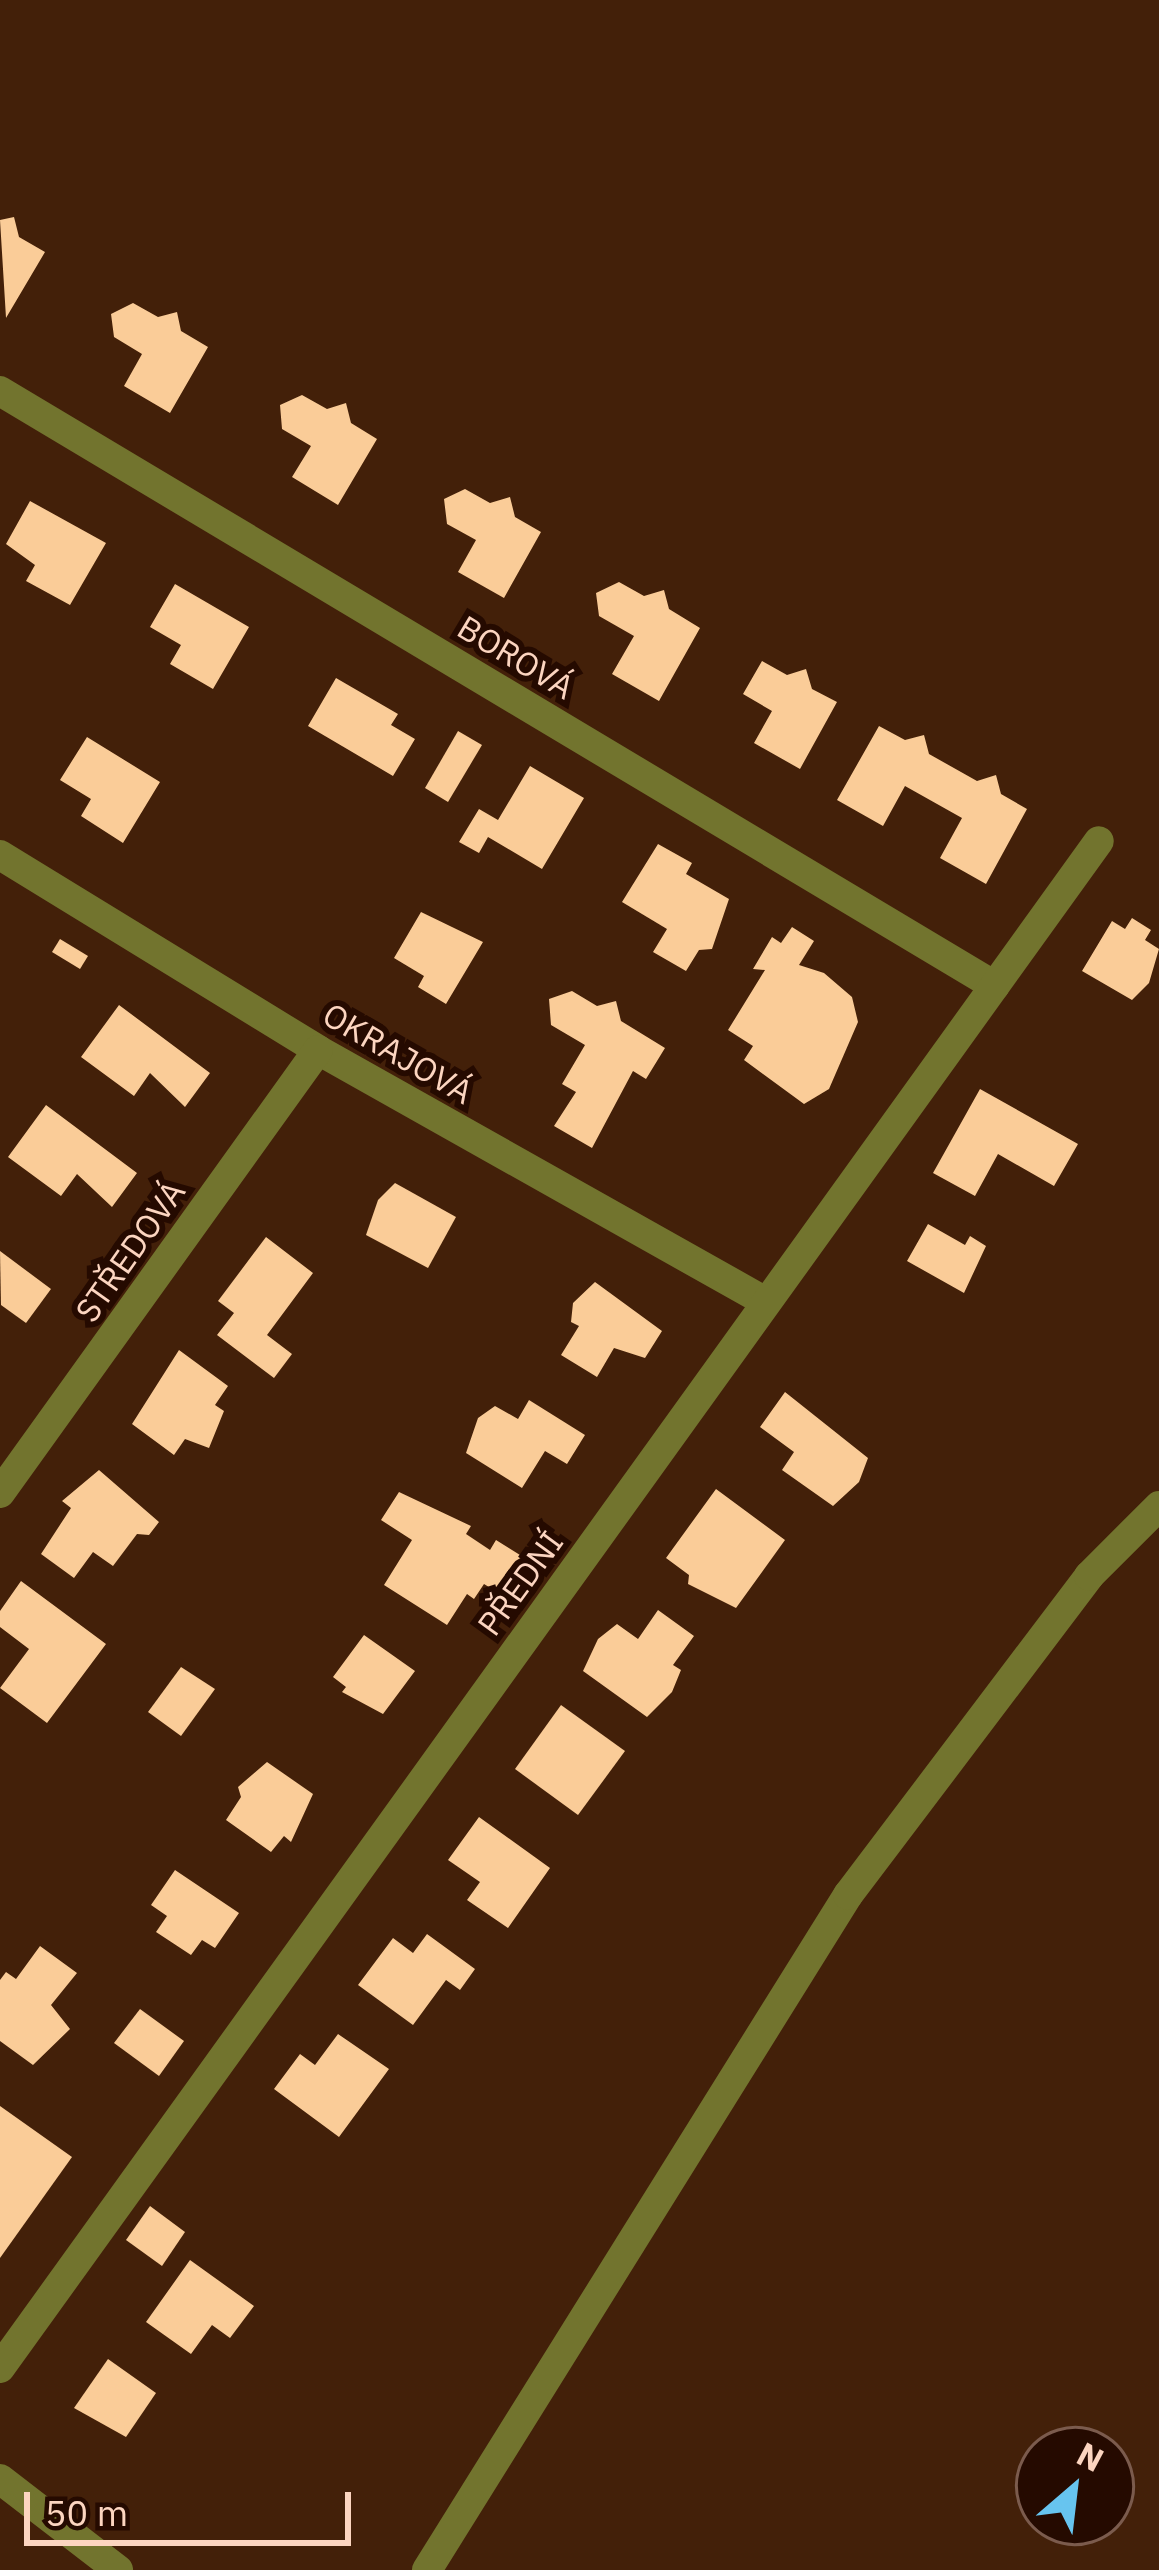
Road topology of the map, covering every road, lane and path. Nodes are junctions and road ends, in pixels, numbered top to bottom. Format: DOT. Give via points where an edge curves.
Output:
graph roads {
  1 [pos="0,391"];
  2 [pos="1099,842"];
  3 [pos="0,855"];
  4 [pos="995,986"];
  5 [pos="318,1050"];
  6 [pos="766,1302"];
  7 [pos="0,1493"];
  8 [pos="1159,1506"];
  9 [pos="0,2368"];
  10 [pos="0,2479"];
  11 [pos="107,2568"];
  12 [pos="427,2570"];
  1 -- 4 [label="street, BOROVÁ"];
  2 -- 4 [label="street, PŘEDNÍ"];
  3 -- 5 [label="street, OKRAJOVÁ"];
  4 -- 6 [label="street, PŘEDNÍ"];
  5 -- 6 [label="street, OKRAJOVÁ"];
  5 -- 7 [label="street, STŘEDOVÁ"];
  6 -- 9 [label="street, PŘEDNÍ"];
  8 -- 12 [label="street" via="1089,1576 848,1895"];
  10 -- 11 [label="street"];
}
